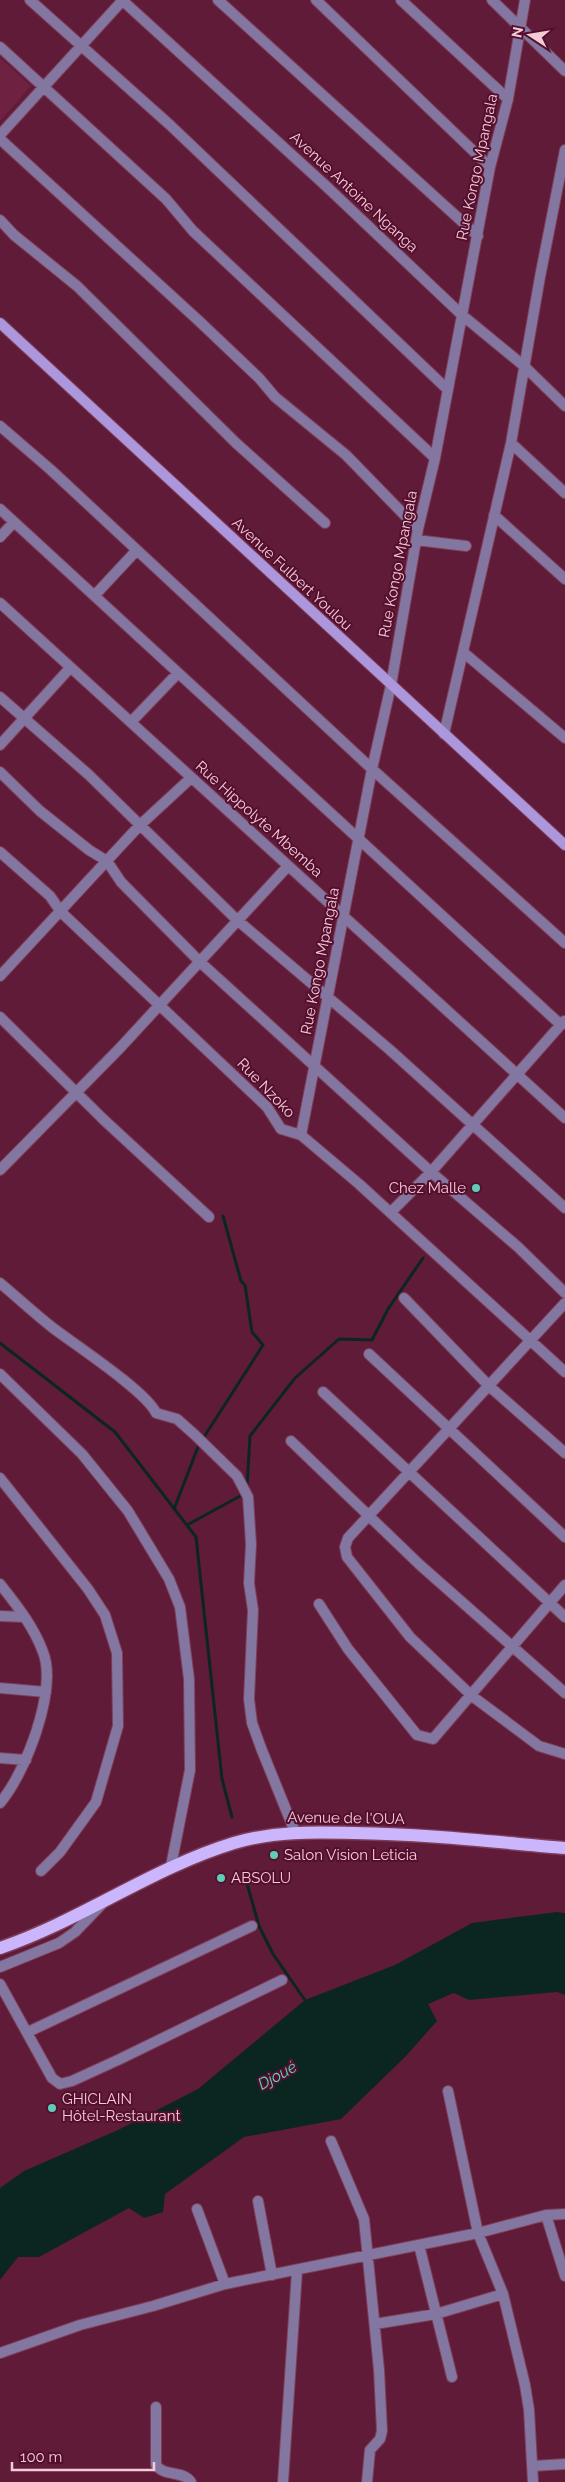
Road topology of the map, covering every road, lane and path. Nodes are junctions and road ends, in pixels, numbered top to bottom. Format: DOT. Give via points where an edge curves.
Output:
graph roads {
  1 [pos="30,0"];
  2 [pos="122,0"];
  3 [pos="218,0"];
  4 [pos="316,0"];
  5 [pos="401,0"];
  6 [pos="492,0"];
  7 [pos="525,0"];
  8 [pos="520,27"];
  9 [pos="0,47"];
  10 [pos="81,47"];
  11 [pos="565,71"];
  12 [pos="44,85"];
  13 [pos="508,99"];
  14 [pos="0,134"];
  15 [pos="0,139"];
  16 [pos="565,150"];
  17 [pos="490,166"];
  18 [pos="0,220"];
  19 [pos="478,236"];
  20 [pos="462,315"];
  21 [pos="0,322"];
  22 [pos="524,366"];
  23 [pos="447,389"];
  24 [pos="565,406"];
  25 [pos="0,426"];
  26 [pos="511,443"];
  27 [pos="435,458"];
  28 [pos="565,493"];
  29 [pos="0,509"];
  30 [pos="494,515"];
  31 [pos="14,522"];
  32 [pos="325,523"];
  33 [pos="418,529"];
  34 [pos="0,537"];
  35 [pos="416,540"];
  36 [pos="466,546"];
  37 [pos="136,551"];
  38 [pos="565,579"];
  39 [pos="95,595"];
  40 [pos="0,603"];
  41 [pos="462,652"];
  42 [pos="70,668"];
  43 [pos="178,673"];
  44 [pos="391,685"];
  45 [pos="0,697"];
  46 [pos="25,720"];
  47 [pos="131,722"];
  48 [pos="444,734"];
  49 [pos="565,738"];
  50 [pos="0,745"];
  51 [pos="372,770"];
  52 [pos="0,772"];
  53 [pos="191,778"];
  54 [pos="139,826"];
  55 [pos="359,838"];
  56 [pos="565,845"];
  57 [pos="0,852"];
  58 [pos="107,861"];
  59 [pos="288,866"];
  60 [pos="61,912"];
  61 [pos="344,917"];
  62 [pos="236,919"];
  63 [pos="565,943"];
  64 [pos="200,962"];
  65 [pos="0,976"];
  66 [pos="327,996"];
  67 [pos="160,1004"];
  68 [pos="0,1017"];
  69 [pos="563,1023"];
  70 [pos="315,1065"];
  71 [pos="516,1074"];
  72 [pos="78,1092"];
  73 [pos="565,1118"];
  74 [pos="472,1125"];
  75 [pos="301,1135"];
  76 [pos="0,1170"];
  77 [pos="431,1172"];
  78 [pos="565,1208"];
  79 [pos="391,1212"];
  80 [pos="209,1217"];
  81 [pos="0,1283"];
  82 [pos="565,1293"];
  83 [pos="404,1298"];
  84 [pos="565,1303"];
  85 [pos="530,1340"];
  86 [pos="369,1354"];
  87 [pos="565,1372"];
  88 [pos="0,1374"];
  89 [pos="489,1386"];
  90 [pos="323,1392"];
  91 [pos="449,1428"];
  92 [pos="290,1441"];
  93 [pos="565,1453"];
  94 [pos="408,1472"];
  95 [pos="0,1478"];
  96 [pos="369,1515"];
  97 [pos="565,1537"];
  98 [pos="0,1584"];
  99 [pos="565,1585"];
  100 [pos="549,1603"];
  101 [pos="319,1604"];
  102 [pos="0,1616"];
  103 [pos="24,1617"];
  104 [pos="565,1617"];
  105 [pos="512,1647"];
  106 [pos="0,1688"];
  107 [pos="46,1692"];
  108 [pos="565,1693"];
  109 [pos="472,1696"];
  110 [pos="565,1754"];
  111 [pos="0,1758"];
  112 [pos="26,1760"];
  113 [pos="0,1803"];
  114 [pos="295,1832"];
  115 [pos="565,1848"];
  116 [pos="171,1866"];
  117 [pos="40,1871"];
  118 [pos="102,1904"];
  119 [pos="252,1926"];
  120 [pos="0,1948"];
  121 [pos="0,1967"];
  122 [pos="282,1980"];
  123 [pos="0,1984"];
  124 [pos="28,2032"];
  125 [pos="448,2092"];
  126 [pos="331,2141"];
  127 [pos="258,2201"];
  128 [pos="198,2209"];
  129 [pos="565,2214"];
  130 [pos="546,2215"];
  131 [pos="478,2233"];
  132 [pos="419,2245"];
  133 [pos="367,2256"];
  134 [pos="297,2271"];
  135 [pos="272,2276"];
  136 [pos="565,2276"];
  137 [pos="225,2284"];
  138 [pos="502,2294"];
  139 [pos="436,2314"];
  140 [pos="375,2324"];
  141 [pos="0,2353"];
  142 [pos="452,2377"];
  143 [pos="156,2407"];
  144 [pos="565,2464"];
  145 [pos="532,2466"];
  146 [pos="191,2482"];
  147 [pos="283,2482"];
  148 [pos="367,2482"];
  149 [pos="532,2482"];
  1 -- 10 [label="street"];
  2 -- 10 [label="street"];
  2 -- 20 [label="street, Avenue Antoine Nganga"];
  3 -- 19 [label="street"];
  4 -- 17 [label="street"];
  5 -- 13 [label="street"];
  6 -- 8 [label="street"];
  7 -- 8 [label="street, Rue Kongo Mpangala"];
  8 -- 11 [label="street"];
  8 -- 13 [label="street, Rue Kongo Mpangala"];
  9 -- 12 [label="street"];
  10 -- 12 [label="street"];
  10 -- 23 [label="street" via="170,125"];
  12 -- 14 [label="street"];
  12 -- 27 [label="street" via="166,199 233,270"];
  13 -- 17 [label="street, Rue Kongo Mpangala"];
  15 -- 33 [label="street" via="199,321 275,397 346,455"];
  16 -- 22 [label="street"];
  17 -- 19 [label="street, Rue Kongo Mpangala"];
  18 -- 32 [label="street" via="77,286 236,443"];
  19 -- 20 [label="street, Rue Kongo Mpangala"];
  20 -- 22 [label="street, Avenue Antoine Nganga"];
  20 -- 23 [label="street, Rue Kongo Mpangala"];
  21 -- 44 [label="main road, Avenue Fulbert Youlou"];
  22 -- 24 [label="street, Avenue Antoine Nganga"];
  22 -- 26 [label="street"];
  23 -- 27 [label="street, Rue Kongo Mpangala"];
  25 -- 37 [label="street"];
  26 -- 28 [label="street"];
  26 -- 30 [label="street"];
  27 -- 33 [label="street, Rue Kongo Mpangala"];
  29 -- 31 [label="street"];
  30 -- 38 [label="street"];
  30 -- 41 [label="street"];
  31 -- 34 [label="street"];
  31 -- 39 [label="street"];
  33 -- 35 [label="street, Rue Kongo Mpangala"];
  35 -- 36 [label="street"];
  35 -- 44 [label="street, Rue Kongo Mpangala"];
  37 -- 39 [label="street"];
  37 -- 51 [label="street"];
  39 -- 43 [label="street"];
  40 -- 42 [label="street, Rue Hippolyte Mbemba"];
  41 -- 48 [label="street"];
  41 -- 49 [label="street"];
  42 -- 46 [label="street"];
  42 -- 47 [label="street, Rue Hippolyte Mbemba"];
  43 -- 47 [label="street"];
  43 -- 55 [label="street"];
  44 -- 48 [label="main road, Avenue Fulbert Youlou"];
  44 -- 51 [label="street, Rue Kongo Mpangala"];
  45 -- 46 [label="street"];
  46 -- 50 [label="street"];
  46 -- 54 [label="street" via="89,775"];
  47 -- 53 [label="street, Rue Hippolyte Mbemba"];
  48 -- 56 [label="main road, Avenue Fulbert Youlou"];
  51 -- 55 [label="street, Rue Kongo Mpangala"];
  51 -- 63 [label="street"];
  52 -- 58 [label="street" via="40,811"];
  53 -- 54 [label="street"];
  53 -- 59 [label="street, Rue Hippolyte Mbemba"];
  54 -- 58 [label="street"];
  54 -- 62 [label="street"];
  55 -- 61 [label="street, Rue Kongo Mpangala"];
  55 -- 69 [label="street"];
  57 -- 60 [label="street, Rue Nzoko" via="50,896"];
  58 -- 60 [label="street"];
  58 -- 64 [label="street" via="121,882"];
  59 -- 61 [label="street, Rue Hippolyte Mbemba"];
  59 -- 62 [label="street"];
  60 -- 65 [label="street"];
  60 -- 67 [label="street, Rue Nzoko"];
  61 -- 66 [label="street, Rue Kongo Mpangala"];
  61 -- 71 [label="street, Rue Hippolyte Mbemba"];
  62 -- 64 [label="street"];
  62 -- 66 [label="street"];
  64 -- 67 [label="street"];
  64 -- 70 [label="street"];
  66 -- 70 [label="street, Rue Kongo Mpangala"];
  66 -- 74 [label="street"];
  67 -- 72 [label="street"];
  67 -- 75 [label="street, Rue Nzoko" via="267,1107 281,1129"];
  68 -- 72 [label="street"];
  69 -- 71 [label="street"];
  70 -- 75 [label="street, Rue Kongo Mpangala"];
  70 -- 77 [label="street"];
  71 -- 73 [label="street, Rue Hippolyte Mbemba"];
  71 -- 74 [label="street"];
  72 -- 76 [label="street"];
  72 -- 80 [label="street"];
  74 -- 77 [label="street"];
  74 -- 78 [label="street"];
  75 -- 79 [label="street, Rue Nzoko"];
  77 -- 79 [label="street"];
  77 -- 82 [label="street" via="518,1247"];
  79 -- 85 [label="street, Rue Nzoko"];
  81 -- 114 [label="street" via="124,1381 156,1412 177,1419 237,1476 248,1497 250,1525 249,1583 253,1610 249,1699 252,1723"];
  83 -- 89 [label="street"];
  84 -- 85 [label="street"];
  85 -- 87 [label="street, Rue Nzoko"];
  85 -- 89 [label="street"];
  86 -- 91 [label="street"];
  88 -- 116 [label="street" via="82,1454 128,1511 169,1579 180,1607 188,1679 190,1770"];
  89 -- 91 [label="street"];
  89 -- 93 [label="street"];
  90 -- 94 [label="street"];
  91 -- 94 [label="street"];
  91 -- 97 [label="street"];
  92 -- 96 [label="street"];
  94 -- 96 [label="street"];
  94 -- 100 [label="street"];
  95 -- 117 [label="street" via="88,1589 105,1615 117,1653 118,1726 96,1802 60,1852"];
  96 -- 105 [label="street"];
  96 -- 109 [label="street" via="348,1538 345,1547 347,1557 410,1637"];
  98 -- 103 [label="street"];
  99 -- 100 [label="street"];
  100 -- 104 [label="street"];
  100 -- 105 [label="street"];
  101 -- 109 [label="street" via="353,1655 418,1735 433,1739"];
  102 -- 103 [label="street"];
  103 -- 107 [label="street" via="44,1653"];
  105 -- 108 [label="street"];
  105 -- 109 [label="street"];
  106 -- 107 [label="street"];
  107 -- 112 [label="street"];
  109 -- 110 [label="street" via="539,1746"];
  111 -- 112 [label="street"];
  112 -- 113 [label="street" via="13,1787"];
  114 -- 115 [label="main road, Avenue de l'OUA" via="392,1834"];
  114 -- 116 [label="main road, Avenue de l'OUA" via="240,1842"];
  116 -- 118 [label="main road, Avenue de l'OUA"];
  118 -- 120 [label="main road, Avenue de l'OUA"];
  118 -- 121 [label="street" via="75,1932 59,1943"];
  119 -- 124 [label="street"];
  122 -- 124 [label="street" via="64,2084 58,2084 52,2078"];
  123 -- 124 [label="street"];
  125 -- 131 [label="street"];
  126 -- 133 [label="street" via="364,2219"];
  127 -- 135 [label="street"];
  128 -- 137 [label="street"];
  129 -- 130 [label="street"];
  130 -- 131 [label="street"];
  130 -- 136 [label="street"];
  131 -- 132 [label="street"];
  131 -- 138 [label="street"];
  132 -- 133 [label="street"];
  132 -- 139 [label="street"];
  133 -- 134 [label="street"];
  133 -- 140 [label="street"];
  134 -- 135 [label="street"];
  134 -- 147 [label="street"];
  135 -- 137 [label="street"];
  137 -- 141 [label="street" via="80,2325"];
  138 -- 139 [label="street"];
  138 -- 145 [label="street" via="528,2402"];
  139 -- 140 [label="street"];
  139 -- 142 [label="street"];
  140 -- 148 [label="street" via="382,2431 380,2439 370,2450"];
  143 -- 146 [label="street" via="156,2465 162,2471 186,2476"];
  144 -- 145 [label="street"];
  145 -- 149 [label="street"];
}
